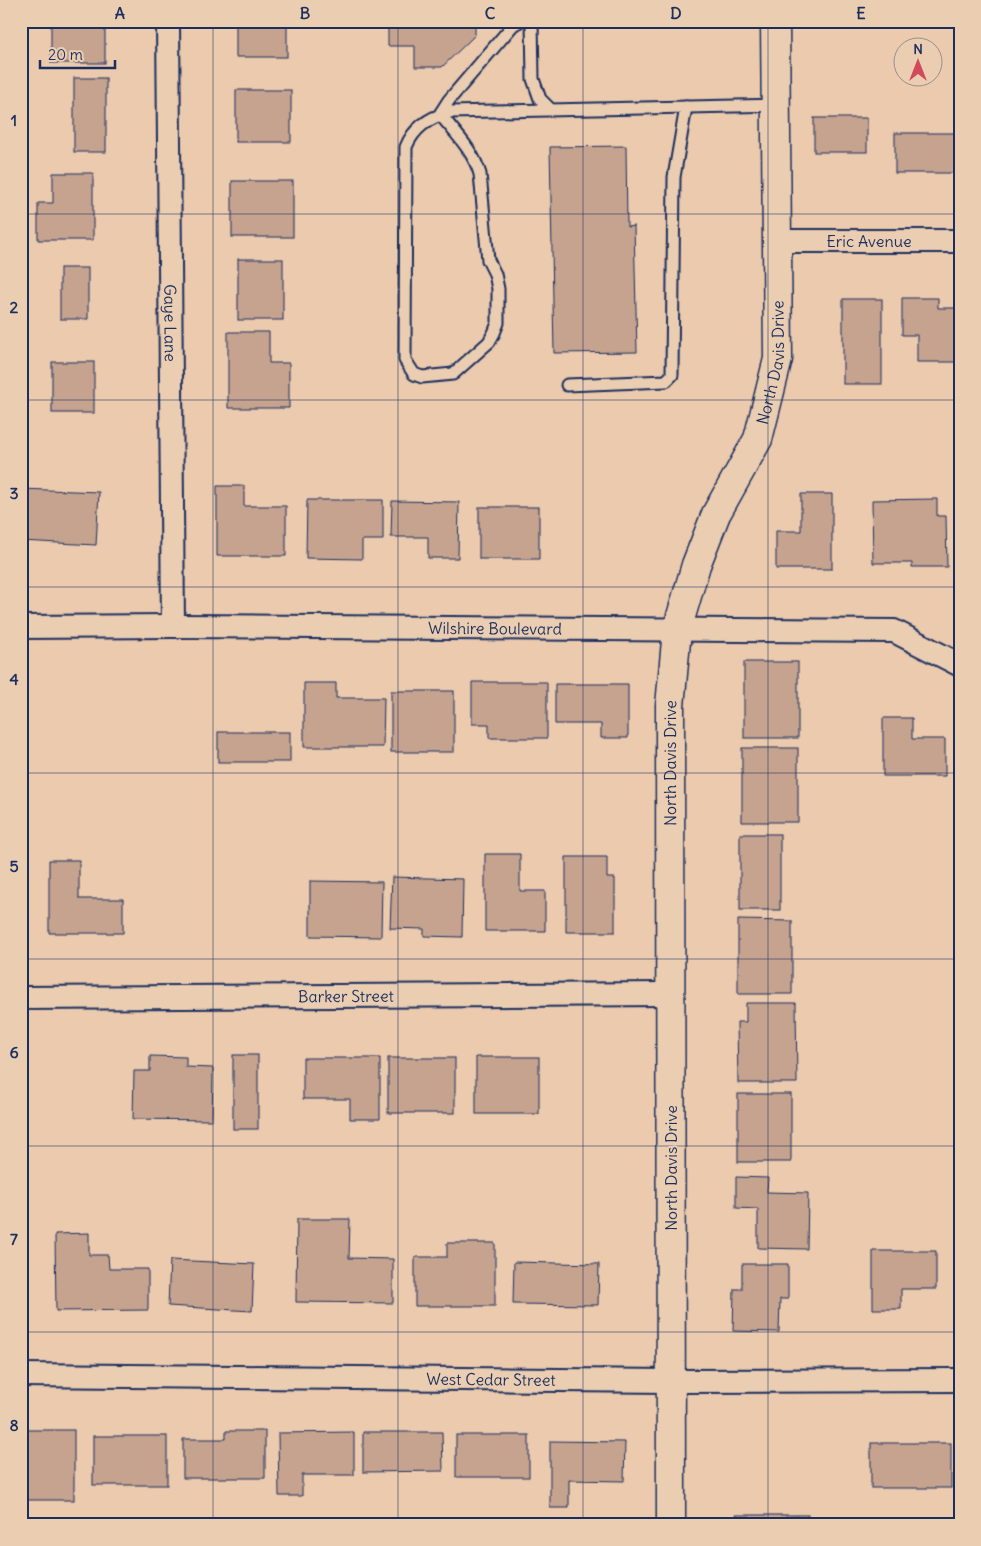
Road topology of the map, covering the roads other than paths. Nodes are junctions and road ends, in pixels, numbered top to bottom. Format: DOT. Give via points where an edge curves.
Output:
graph roads {
  1 [pos="168,21"];
  2 [pos="520,21"];
  3 [pos="532,21"];
  4 [pos="775,21"];
  5 [pos="776,105"];
  6 [pos="686,107"];
  7 [pos="550,109"];
  8 [pos="440,114"];
  9 [pos="778,241"];
  10 [pos="960,241"];
  11 [pos="567,385"];
  12 [pos="173,626"];
  13 [pos="21,627"];
  14 [pos="677,630"];
  15 [pos="960,665"];
  16 [pos="671,994"];
  17 [pos="21,998"];
  18 [pos="21,1375"];
  19 [pos="672,1380"];
  20 [pos="960,1380"];
  21 [pos="671,1525"];
  1 -- 12 [label="street, Gaye Lane"];
  2 -- 8 [label="lane" via="513,25"];
  3 -- 7 [label="lane" via="533,78 540,99"];
  4 -- 5 [label="street, North Davis Drive"];
  5 -- 6 [label="lane"];
  5 -- 9 [label="street, North Davis Drive"];
  6 -- 7 [label="lane"];
  6 -- 11 [label="lane" via="674,177 672,375 666,382"];
  7 -- 8 [label="lane"];
  8 -- 8 [label="lane" via="418,126 406,147 405,360 414,374 422,377 453,374 489,342 498,323 498,289 488,260 480,174 470,151"];
  9 -- 10 [label="street, Eric Avenue"];
  9 -- 14 [label="street, North Davis Drive" via="778,360 758,440 716,514 696,565"];
  12 -- 13 [label="street, Wilshire Boulevard"];
  12 -- 14 [label="street, Wilshire Boulevard"];
  14 -- 15 [label="street, Wilshire Boulevard" via="894,631"];
  14 -- 16 [label="street, North Davis Drive" via="670,706"];
  16 -- 17 [label="street, Barker Street"];
  16 -- 19 [label="street, North Davis Drive"];
  18 -- 19 [label="street, West Cedar Street"];
  19 -- 20 [label="street, West Cedar Street"];
  19 -- 21 [label="street, North Davis Drive"];
}
